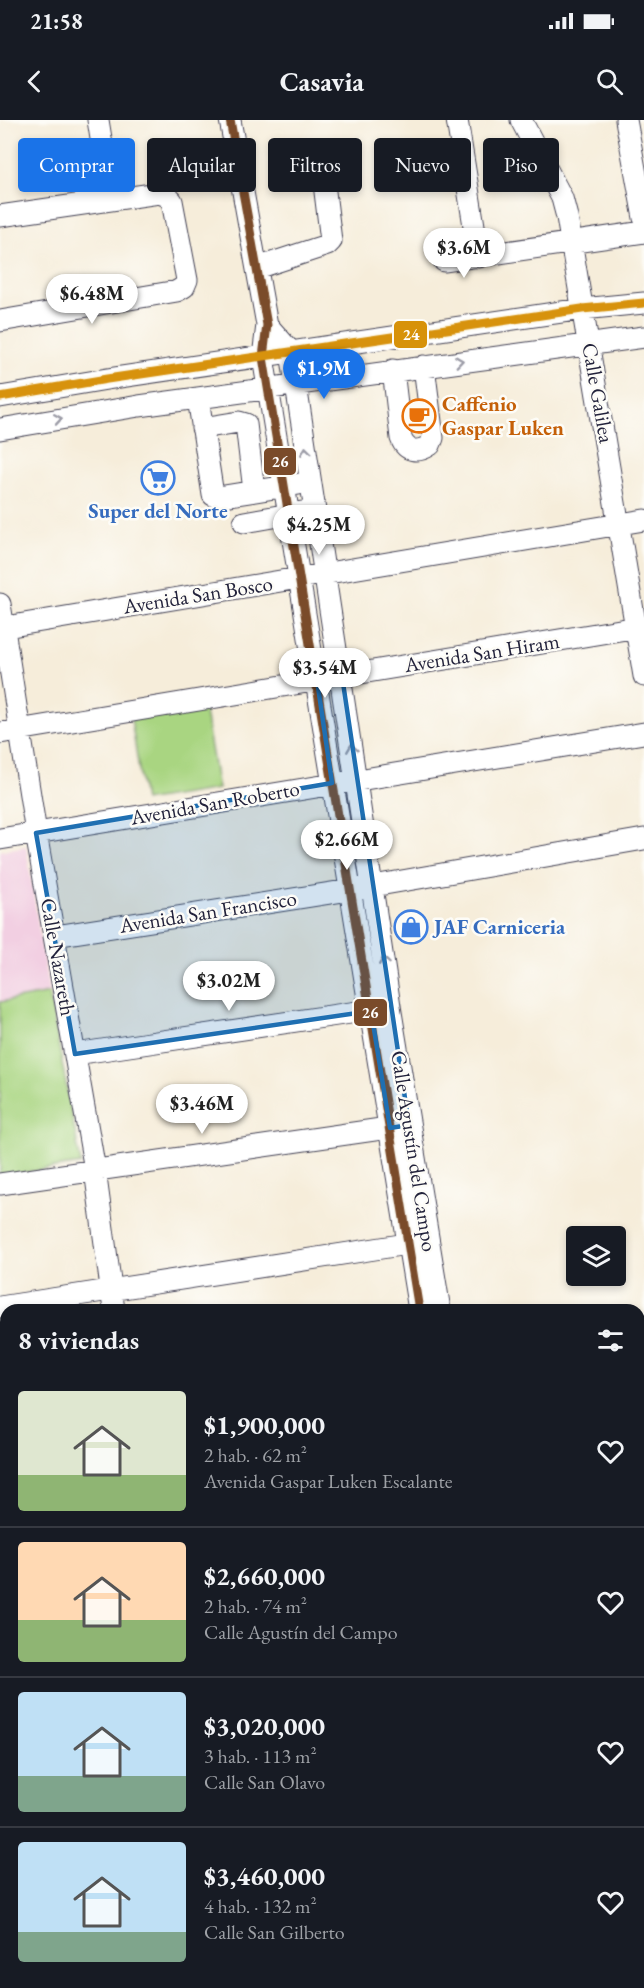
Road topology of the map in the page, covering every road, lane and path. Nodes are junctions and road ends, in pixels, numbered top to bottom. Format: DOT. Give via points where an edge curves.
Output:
graph roads {
  1 [pos="98,120"];
  2 [pos="230,120"];
  3 [pos="457,120"];
  4 [pos="521,120"];
  5 [pos="626,120"];
  6 [pos="325,192"];
  7 [pos="111,200"];
  8 [pos="0,216"];
  9 [pos="644,218"];
  10 [pos="644,232"];
  11 [pos="572,242"];
  12 [pos="479,257"];
  13 [pos="444,261"];
  14 [pos="257,268"];
  15 [pos="644,303"];
  16 [pos="582,309"];
  17 [pos="0,321"];
  18 [pos="267,325"];
  19 [pos="644,337"];
  20 [pos="590,343"];
  21 [pos="291,352"];
  22 [pos="263,357"];
  23 [pos="424,366"];
  24 [pos="393,370"];
  25 [pos="296,384"];
  26 [pos="268,388"];
  27 [pos="427,390"];
  28 [pos="396,395"];
  29 [pos="0,397"];
  30 [pos="198,398"];
  31 [pos="202,428"];
  32 [pos="0,429"];
  33 [pos="310,482"];
  34 [pos="284,486"];
  35 [pos="254,491"];
  36 [pos="315,510"];
  37 [pos="289,514"];
  38 [pos="644,520"];
  39 [pos="244,522"];
  40 [pos="620,524"];
  41 [pos="326,574"];
  42 [pos="300,579"];
  43 [pos="0,604"];
  44 [pos="640,627"];
  45 [pos="2,628"];
  46 [pos="342,676"];
  47 [pos="644,676"];
  48 [pos="317,681"];
  49 [pos="10,731"];
  50 [pos="644,733"];
  51 [pos="357,779"];
  52 [pos="332,783"];
  53 [pos="36,833"];
  54 [pos="0,839"];
  55 [pos="644,839"];
  56 [pos="373,886"];
  57 [pos="350,890"];
  58 [pos="55,936"];
  59 [pos="381,1009"];
  60 [pos="75,1054"];
  61 [pos="400,1126"];
  62 [pos="95,1170"];
  63 [pos="0,1184"];
  64 [pos="429,1240"];
  65 [pos="408,1244"];
  66 [pos="113,1299"];
  67 [pos="42,1304"];
  68 [pos="418,1304"];
  69 [pos="439,1304"];
  1 -- 7 [label="street"];
  2 -- 14 [label="street, Calle Agustín del Campo"];
  3 -- 12 [label="street"];
  4 -- 11 [label="street, Calle Galilea" via="562,198"];
  5 -- 9 [label="street"];
  6 -- 14 [label="street" via="331,241"];
  7 -- 8 [label="street"];
  7 -- 17 [label="street" via="159,193 172,201 187,280 184,287"];
  10 -- 11 [label="street"];
  11 -- 12 [label="street"];
  11 -- 16 [label="street, Calle Galilea"];
  12 -- 13 [label="street"];
  14 -- 18 [label="street, Calle Agustín del Campo"];
  15 -- 16 [label="street"];
  16 -- 20 [label="street, Calle Galilea"];
  16 -- 21 [label="street"];
  18 -- 21 [label="street"];
  18 -- 22 [label="street, Calle Agustín del Campo"];
  19 -- 20 [label="street"];
  23 -- 20 [label="street, one-way"];
  20 -- 40 [label="street, Calle Galilea"];
  21 -- 22 [label="street"];
  21 -- 25 [label="street, Calle Agustín del Campo"];
  22 -- 26 [label="street, Calle Agustín del Campo"];
  22 -- 29 [label="street"];
  23 -- 24 [label="street"];
  23 -- 27 [label="street"];
  24 -- 25 [label="street"];
  24 -- 28 [label="street"];
  25 -- 26 [label="street"];
  33 -- 25 [label="street, Calle Agustín del Campo, one-way"];
  26 -- 30 [label="street"];
  26 -- 34 [label="street, Calle Agustín del Campo"];
  27 -- 28 [label="street"];
  27 -- 28 [label="street" via="433,438 430,445 418,450 404,446"];
  30 -- 31 [label="street"];
  32 -- 30 [label="street, one-way"];
  31 -- 35 [label="street" via="213,495"];
  31 -- 35 [label="street" via="246,424"];
  33 -- 34 [label="street"];
  33 -- 36 [label="street, Calle Agustín del Campo"];
  34 -- 35 [label="street"];
  34 -- 37 [label="street, Calle Agustín del Campo"];
  36 -- 37 [label="street"];
  36 -- 41 [label="street, Calle Agustín del Campo"];
  37 -- 39 [label="street"];
  37 -- 42 [label="street, Calle Agustín del Campo"];
  38 -- 40 [label="street, Avenida San Bosco"];
  40 -- 41 [label="street, Avenida San Bosco"];
  40 -- 44 [label="street, Calle Galilea"];
  41 -- 42 [label="street, Avenida San Bosco"];
  41 -- 46 [label="street, Calle Agustín del Campo"];
  42 -- 45 [label="street, Avenida San Bosco"];
  42 -- 48 [label="street, Calle Agustín del Campo"];
  43 -- 45 [label="street, Calle Nazareth"];
  44 -- 46 [label="street, Avenida San Hiram"];
  44 -- 47 [label="street, Calle Galilea"];
  45 -- 49 [label="street, Calle Nazareth"];
  46 -- 48 [label="street, Avenida San Hiram"];
  51 -- 46 [label="street, Calle Agustín del Campo, one-way"];
  48 -- 49 [label="street, Avenida San Hiram"];
  48 -- 52 [label="street, Calle Agustín del Campo"];
  49 -- 53 [label="street, Calle Nazareth"];
  50 -- 51 [label="street, Avenida San Roberto"];
  51 -- 52 [label="street, Avenida San Roberto"];
  51 -- 56 [label="street, Calle Agustín del Campo"];
  52 -- 53 [label="street, Avenida San Roberto"];
  52 -- 57 [label="street, Calle Agustín del Campo"];
  53 -- 54 [label="street, Avenida San Roberto"];
  53 -- 58 [label="street, Calle Nazareth"];
  55 -- 56 [label="street, Avenida San Francisco"];
  56 -- 57 [label="street, Avenida San Francisco"];
  59 -- 56 [label="street, Calle Agustín del Campo, one-way"];
  57 -- 58 [label="street, Avenida San Francisco"];
  57 -- 59 [label="street, Calle Agustín del Campo"];
  58 -- 60 [label="street, Calle Nazareth"];
  59 -- 60 [label="street"];
  59 -- 61 [label="street, Calle Agustín del Campo"];
  60 -- 62 [label="street, Calle Nazareth"];
  61 -- 62 [label="street"];
  61 -- 64 [label="street, Calle Agustín del Campo"];
  61 -- 65 [label="street, Calle Agustín del Campo"];
  62 -- 63 [label="street"];
  62 -- 66 [label="street, Calle Nazareth"];
  64 -- 65 [label="street"];
  64 -- 69 [label="street, Calle Agustín del Campo"];
  65 -- 66 [label="street"];
  65 -- 68 [label="street, Calle Agustín del Campo"];
  66 -- 67 [label="street"];
}
